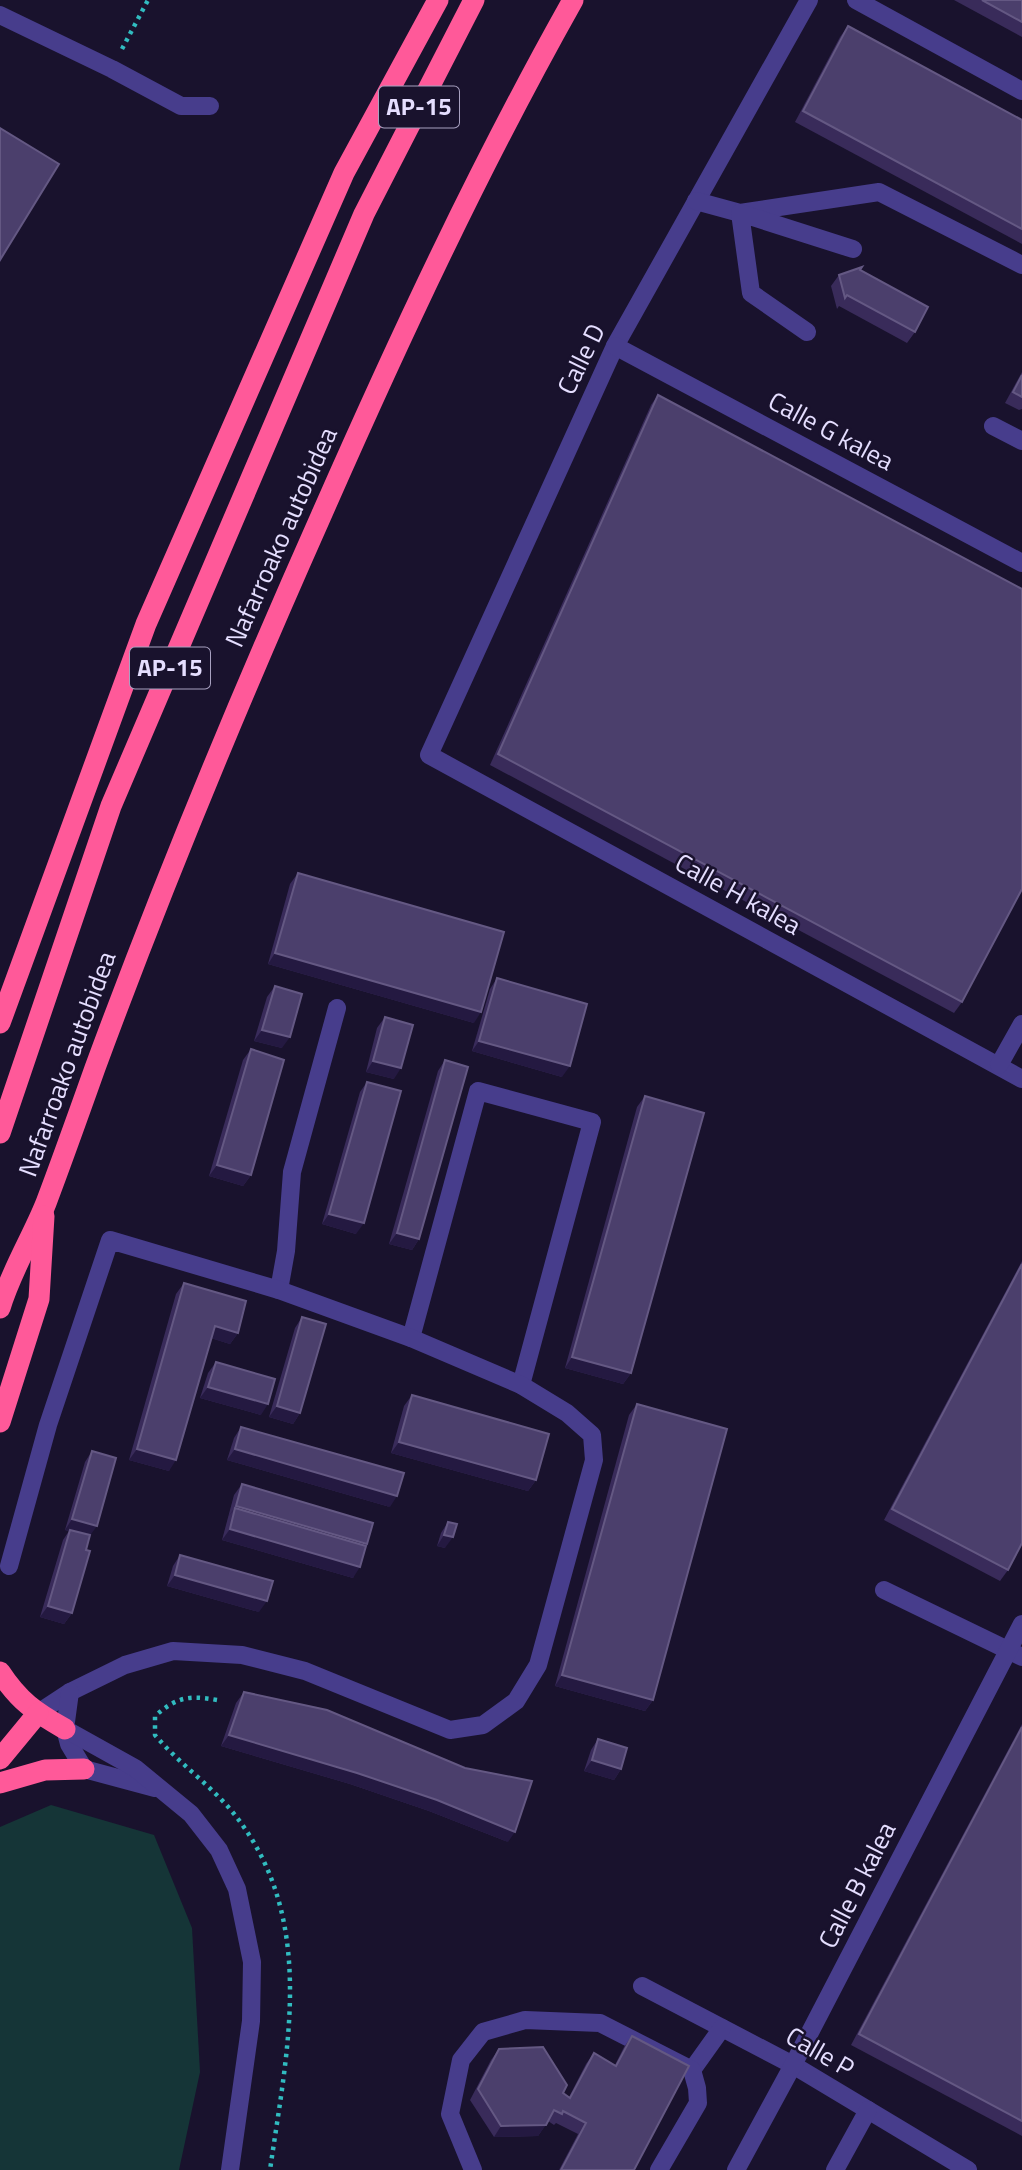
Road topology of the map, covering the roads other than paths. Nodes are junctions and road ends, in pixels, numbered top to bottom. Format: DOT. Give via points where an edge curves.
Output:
graph roads {
  1 [pos="438,0"];
  2 [pos="474,0"];
  3 [pos="573,0"];
  4 [pos="809,0"];
  5 [pos="856,0"];
  6 [pos="0,15"];
  7 [pos="1022,92"];
  8 [pos="210,106"];
  9 [pos="696,201"];
  10 [pos="740,213"];
  11 [pos="853,249"];
  12 [pos="1022,265"];
  13 [pos="807,332"];
  14 [pos="615,346"];
  15 [pos="993,426"];
  16 [pos="1022,441"];
  17 [pos="1022,563"];
  18 [pos="429,755"];
  19 [pos="337,1008"];
  20 [pos="0,1023"];
  21 [pos="1022,1024"];
  22 [pos="999,1065"];
  23 [pos="1022,1079"];
  24 [pos="0,1133"];
  25 [pos="45,1206"];
  26 [pos="279,1290"];
  27 [pos="0,1308"];
  28 [pos="411,1338"];
  29 [pos="521,1385"];
  30 [pos="0,1422"];
  31 [pos="9,1566"];
  32 [pos="884,1590"];
  33 [pos="1022,1623"];
  34 [pos="1015,1653"];
  35 [pos="0,1672"];
  36 [pos="70,1692"];
  37 [pos="38,1713"];
  38 [pos="65,1729"];
  39 [pos="0,1759"];
  40 [pos="84,1769"];
  41 [pos="0,1783"];
  42 [pos="159,1788"];
  43 [pos="642,1986"];
  44 [pos="722,2028"];
  45 [pos="793,2065"];
  46 [pos="692,2070"];
  47 [pos="868,2110"];
  48 [pos="230,2170"];
  49 [pos="473,2170"];
  50 [pos="659,2170"];
  51 [pos="736,2170"];
  52 [pos="835,2170"];
  53 [pos="968,2170"];
  1 -- 20 [label="highway" via="344,173 146,624"];
  2 -- 24 [label="highway, Nafarroako autobidea / AP-15" via="364,214 111,806"];
  3 -- 25 [label="highway, Nafarroako autobidea / AP-15" via="447,242 258,658 144,933"];
  4 -- 9 [label="street, Calle D"];
  5 -- 7 [label="street"];
  6 -- 8 [label="street" via="181,106"];
  9 -- 10 [label="street"];
  9 -- 14 [label="street, Calle D"];
  10 -- 11 [label="street"];
  10 -- 12 [label="street" via="879,192"];
  10 -- 13 [label="street" via="751,293"];
  14 -- 17 [label="street, Calle G kalea"];
  14 -- 18 [label="street, Calle D"];
  15 -- 16 [label="street"];
  18 -- 22 [label="street, Calle H kalea"];
  19 -- 26 [label="street" via="292,1172"];
  21 -- 22 [label="street"];
  22 -- 23 [label="street, Calle H kalea"];
  25 -- 27 [label="highway, Nafarroako autobidea / AP-15"];
  25 -- 30 [label="highway" via="39,1299"];
  26 -- 28 [label="street"];
  26 -- 31 [label="street" via="110,1240 48,1425"];
  28 -- 29 [label="street"];
  28 -- 29 [label="street" via="478,1091 592,1122"];
  29 -- 36 [label="street" via="567,1413 592,1435 594,1460 538,1664 516,1701 483,1725 450,1730 305,1671 233,1654 173,1651 125,1665"];
  32 -- 34 [label="street"];
  33 -- 34 [label="street, Calle B kalea"];
  34 -- 45 [label="street, Calle B kalea"];
  35 -- 37 [label="highway" via="14,1693"];
  36 -- 37 [label="street"];
  36 -- 38 [label="street"];
  37 -- 38 [label="highway"];
  37 -- 39 [label="highway"];
  38 -- 40 [label="street"];
  38 -- 42 [label="street" via="135,1768"];
  40 -- 41 [label="highway" via="45,1770"];
  40 -- 42 [label="street"];
  42 -- 48 [label="street" via="191,1814 219,1850 237,1889 247,1929 252,1962 251,2021"];
  43 -- 44 [label="street, Calle P"];
  44 -- 45 [label="street, Calle P"];
  44 -- 46 [label="street"];
  45 -- 47 [label="street, Calle P"];
  45 -- 51 [label="street, Calle B kalea"];
  46 -- 49 [label="street" via="600,2022 525,2020 483,2032 461,2060 450,2115"];
  46 -- 50 [label="street" via="698,2103"];
  47 -- 52 [label="street"];
  47 -- 53 [label="street, Calle P"];
}
